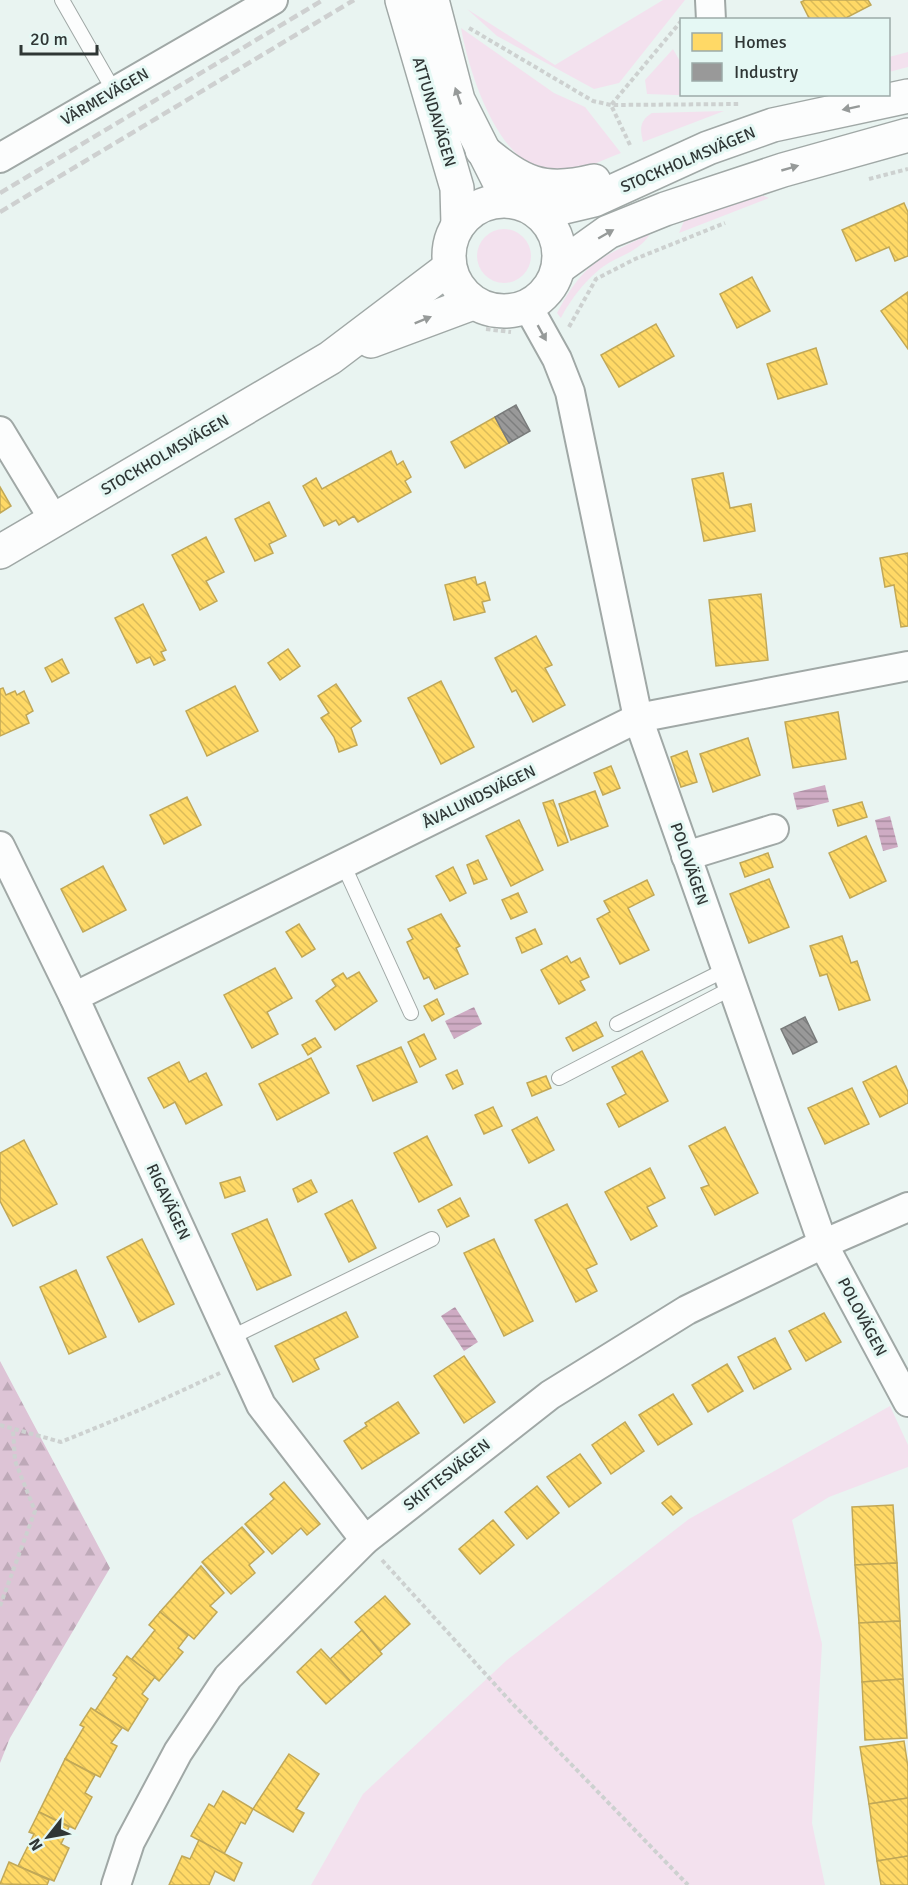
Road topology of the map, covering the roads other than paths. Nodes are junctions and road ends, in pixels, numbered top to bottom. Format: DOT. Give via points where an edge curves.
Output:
graph roads {
  1 [pos="62,0"];
  2 [pos="273,0"];
  3 [pos="710,0"];
  4 [pos="418,4"];
  5 [pos="711,18"];
  6 [pos="114,91"];
  7 [pos="908,96"];
  8 [pos="908,135"];
  9 [pos="708,148"];
  10 [pos="482,150"];
  11 [pos="0,158"];
  12 [pos="509,201"];
  13 [pos="539,213"];
  14 [pos="458,225"];
  15 [pos="559,267"];
  16 [pos="449,268"];
  17 [pos="475,315"];
  18 [pos="524,322"];
  19 [pos="330,358"];
  20 [pos="0,431"];
  21 [pos="54,520"];
  22 [pos="0,552"];
  23 [pos="908,666"];
  24 [pos="638,718"];
  25 [pos="774,829"];
  26 [pos="0,846"];
  27 [pos="686,856"];
  28 [pos="343,864"];
  29 [pos="729,979"];
  30 [pos="74,996"];
  31 [pos="411,1013"];
  32 [pos="617,1024"];
  33 [pos="559,1078"];
  34 [pos="908,1207"];
  35 [pos="432,1239"];
  36 [pos="823,1244"];
  37 [pos="236,1351"];
  38 [pos="908,1402"];
  39 [pos="365,1540"];
  40 [pos="116,1885"];
  1 -- 6 [label="lane"];
  2 -- 6 [label="street, VÄRMEVÄGEN"];
  3 -- 5 [label="street"];
  10 -- 4 [label="main road, ATTUNDAVÄGEN, one-way"];
  4 -- 14 [label="main road, ATTUNDAVÄGEN" via="457,188"];
  6 -- 11 [label="street, VÄRMEVÄGEN"];
  7 -- 9 [label="main road, STOCKHOLMSVÄGEN, one-way" via="773,125"];
  15 -- 8 [label="main road, one-way" via="608,231 665,209"];
  9 -- 10 [label="main road" via="559,188 524,180"];
  9 -- 13 [label="main road, STOCKHOLMSVÄGEN" via="594,200"];
  10 -- 12 [label="main road, ATTUNDAVÄGEN"];
  12 -- 13 [label="main road" via="525,204"];
  12 -- 14 [label="main road" via="480,206"];
  13 -- 15 [label="main road" via="552,228 559,247"];
  14 -- 16 [label="main road" via="449,245"];
  15 -- 18 [label="main road" via="553,283"];
  16 -- 17 [label="main road"];
  16 -- 19 [label="main road, STOCKHOLMSVÄGEN"];
  17 -- 18 [label="main road" via="490,310 509,312"];
  19 -- 17 [label="main road, STOCKHOLMSVÄGEN, one-way" via="443,312"];
  18 -- 24 [label="street, POLOVÄGEN, one-way" via="557,359 570,392"];
  19 -- 21 [label="main road, STOCKHOLMSVÄGEN"];
  20 -- 21 [label="street"];
  21 -- 22 [label="main road, STOCKHOLMSVÄGEN"];
  23 -- 24 [label="street, ÅVALUNDSVÄGEN"];
  24 -- 27 [label="street, POLOVÄGEN"];
  24 -- 28 [label="street, ÅVALUNDSVÄGEN"];
  25 -- 27 [label="street"];
  26 -- 30 [label="street, RIGAVÄGEN"];
  27 -- 29 [label="street, POLOVÄGEN"];
  28 -- 30 [label="street, ÅVALUNDSVÄGEN"];
  28 -- 31 [label="lane"];
  29 -- 32 [label="lane"];
  29 -- 33 [label="lane"];
  29 -- 36 [label="street, POLOVÄGEN"];
  30 -- 37 [label="street, RIGAVÄGEN"];
  34 -- 36 [label="street, SKIFTESVÄGEN"];
  35 -- 37 [label="lane"];
  36 -- 38 [label="street, POLOVÄGEN"];
  36 -- 39 [label="street, SKIFTESVÄGEN" via="687,1310 550,1395"];
  37 -- 39 [label="street, RIGAVÄGEN" via="261,1404"];
  39 -- 40 [label="street, SKIFTESVÄGEN" via="228,1677 178,1752 130,1842"];
}
